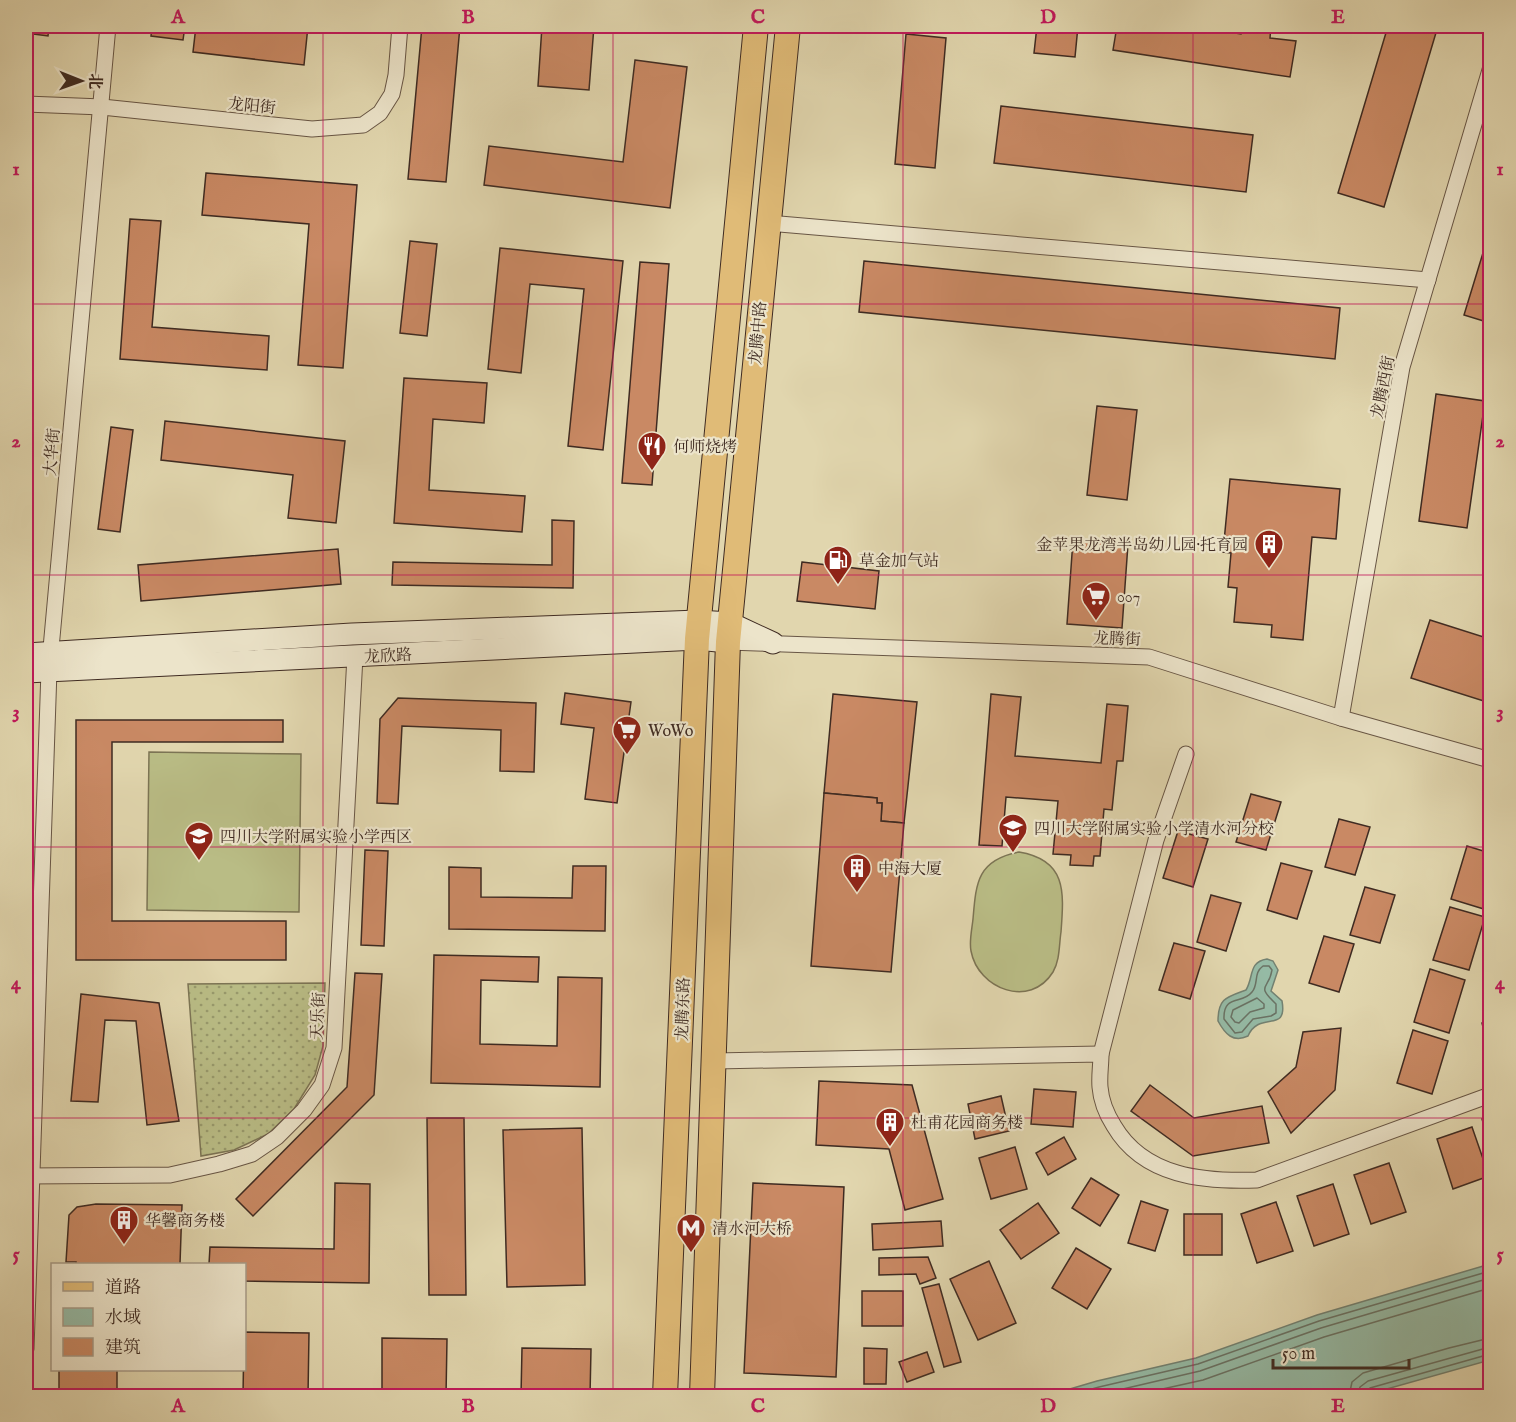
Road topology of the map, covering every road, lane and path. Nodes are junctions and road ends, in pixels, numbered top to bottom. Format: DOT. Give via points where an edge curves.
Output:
graph roads {
  1 [pos="108,26"];
  2 [pos="400,26"];
  3 [pos="756,26"];
  4 [pos="788,26"];
  5 [pos="1491,70"];
  6 [pos="26,104"];
  7 [pos="102,107"];
  8 [pos="768,223"];
  9 [pos="1428,280"];
  10 [pos="698,630"];
  11 [pos="729,632"];
  12 [pos="773,643"];
  13 [pos="26,654"];
  14 [pos="355,656"];
  15 [pos="50,662"];
  16 [pos="26,672"];
  17 [pos="1341,718"];
  18 [pos="1186,754"];
  19 [pos="1491,760"];
  20 [pos="1101,1054"];
  21 [pos="715,1061"];
  22 [pos="1491,1095"];
  23 [pos="28,1176"];
  24 [pos="26,1349"];
  25 [pos="665,1396"];
  26 [pos="702,1396"];
  1 -- 7 [label="street, 大华街"];
  2 -- 7 [label="street, 龙阳街" via="392,93 380,113 363,125 312,129"];
  3 -- 10 [label="main road, 龙腾中路"];
  4 -- 8 [label="main road, 龙腾中路"];
  5 -- 9 [label="street, 龙腾西街"];
  6 -- 7 [label="street, 龙阳街"];
  7 -- 15 [label="street, 大华街"];
  8 -- 9 [label="street"];
  8 -- 11 [label="main road, 龙腾中路"];
  9 -- 17 [label="street, 龙腾西街" via="1402,367"];
  10 -- 11 [label="street, 龙欣路"];
  10 -- 14 [label="street, 龙欣路"];
  10 -- 15 [label="street" via="352,634"];
  10 -- 25 [label="main road, 龙腾东路"];
  11 -- 12 [label="street"];
  11 -- 21 [label="main road, 龙腾东路"];
  12 -- 17 [label="street, 龙腾街" via="1149,657"];
  13 -- 15 [label="street"];
  14 -- 15 [label="street, 龙欣路"];
  14 -- 23 [label="street, 天乐街" via="334,1048 322,1084 304,1110 277,1137 252,1154 170,1175"];
  15 -- 16 [label="street"];
  15 -- 23 [label="street, 大华街"];
  17 -- 19 [label="street, 龙腾街"];
  18 -- 20 [label="street" via="1156,840"];
  20 -- 21 [label="street"];
  20 -- 22 [label="street" via="1100,1088 1108,1115 1136,1153 1156,1166 1222,1181 1257,1180"];
  21 -- 26 [label="main road, 龙腾东路"];
  23 -- 24 [label="street, 大华街"];
}
